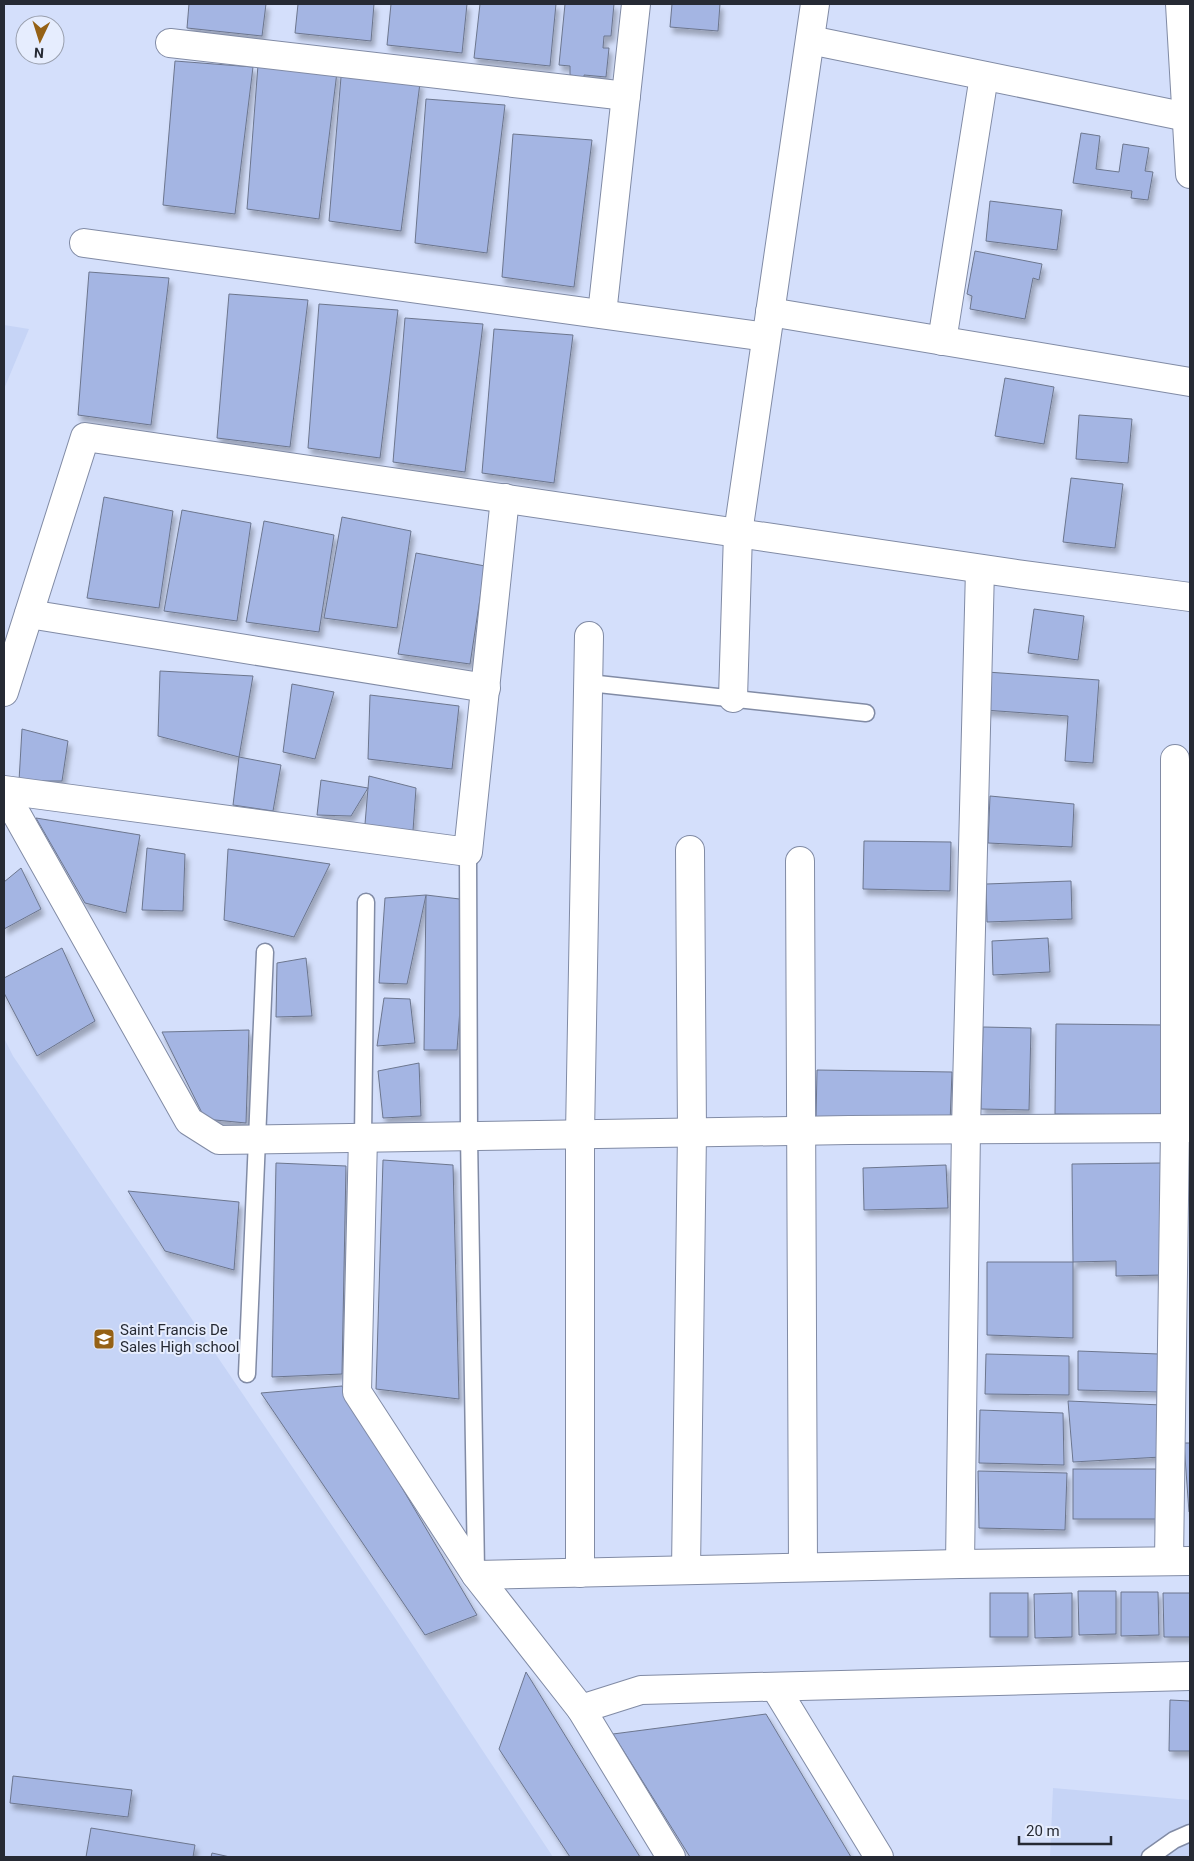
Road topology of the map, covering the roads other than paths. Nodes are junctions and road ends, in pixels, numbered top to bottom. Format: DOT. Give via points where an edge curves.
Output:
graph roads {
  1 [pos="636,4"];
  2 [pos="815,4"];
  3 [pos="1180,4"];
  4 [pos="810,40"];
  5 [pos="170,43"];
  6 [pos="984,76"];
  7 [pos="626,96"];
  8 [pos="1187,116"];
  9 [pos="1190,174"];
  10 [pos="84,243"];
  11 [pos="602,314"];
  12 [pos="768,325"];
  13 [pos="942,341"];
  14 [pos="1190,382"];
  15 [pos="505,498"];
  16 [pos="738,533"];
  17 [pos="980,569"];
  18 [pos="1190,597"];
  19 [pos="29,614"];
  20 [pos="590,636"];
  21 [pos="589,682"];
  22 [pos="486,688"];
  23 [pos="4,692"];
  24 [pos="733,698"];
  25 [pos="866,713"];
  26 [pos="1175,760"];
  27 [pos="4,791"];
  28 [pos="690,850"];
  29 [pos="468,852"];
  30 [pos="800,861"];
  31 [pos="366,902"];
  32 [pos="265,952"];
  33 [pos="1183,1128"];
  34 [pos="966,1129"];
  35 [pos="802,1131"];
  36 [pos="692,1132"];
  37 [pos="580,1134"];
  38 [pos="469,1136"];
  39 [pos="363,1137"];
  40 [pos="256,1139"];
  41 [pos="247,1374"];
  42 [pos="1180,1561"];
  43 [pos="960,1564"];
  44 [pos="803,1567"];
  45 [pos="686,1570"];
  46 [pos="580,1573"];
  47 [pos="476,1575"];
  48 [pos="1190,1676"];
  49 [pos="775,1687"];
  50 [pos="581,1709"];
  51 [pos="1190,1833"];
  52 [pos="671,1857"];
  53 [pos="879,1857"];
  54 [pos="1150,1857"];
  1 -- 7 [label="street"];
  2 -- 4 [label="street"];
  3 -- 8 [label="street"];
  4 -- 6 [label="street"];
  4 -- 12 [label="street"];
  5 -- 7 [label="street"];
  6 -- 8 [label="street"];
  6 -- 13 [label="street"];
  7 -- 11 [label="street"];
  8 -- 9 [label="street"];
  10 -- 11 [label="street"];
  11 -- 12 [label="street"];
  12 -- 13 [label="street"];
  12 -- 16 [label="street"];
  13 -- 14 [label="street"];
  15 -- 16 [label="street"];
  15 -- 19 [label="street" via="85,437"];
  15 -- 22 [label="street"];
  16 -- 17 [label="street"];
  16 -- 24 [label="street"];
  17 -- 18 [label="street"];
  17 -- 34 [label="street"];
  19 -- 22 [label="street"];
  19 -- 23 [label="street"];
  20 -- 21 [label="street"];
  21 -- 24 [label="lane"];
  21 -- 37 [label="street"];
  22 -- 29 [label="street"];
  24 -- 25 [label="lane"];
  26 -- 33 [label="street"];
  27 -- 29 [label="street"];
  27 -- 40 [label="street" via="189,1121 219,1140"];
  28 -- 36 [label="street"];
  29 -- 38 [label="lane"];
  30 -- 35 [label="street"];
  31 -- 39 [label="lane"];
  32 -- 40 [label="lane"];
  33 -- 34 [label="street"];
  33 -- 42 [label="street"];
  34 -- 35 [label="street"];
  34 -- 43 [label="street"];
  35 -- 36 [label="street"];
  35 -- 44 [label="street"];
  36 -- 37 [label="street"];
  36 -- 45 [label="street"];
  37 -- 38 [label="street"];
  37 -- 46 [label="street"];
  38 -- 39 [label="street"];
  38 -- 47 [label="lane"];
  39 -- 40 [label="street"];
  39 -- 47 [label="street" via="357,1392"];
  40 -- 41 [label="lane"];
  42 -- 43 [label="street"];
  43 -- 44 [label="street"];
  44 -- 45 [label="street"];
  45 -- 46 [label="street"];
  46 -- 47 [label="street"];
  47 -- 50 [label="street"];
  48 -- 49 [label="street"];
  49 -- 50 [label="street" via="641,1690"];
  49 -- 53 [label="street"];
  50 -- 52 [label="street"];
  51 -- 54 [label="lane"];
}
